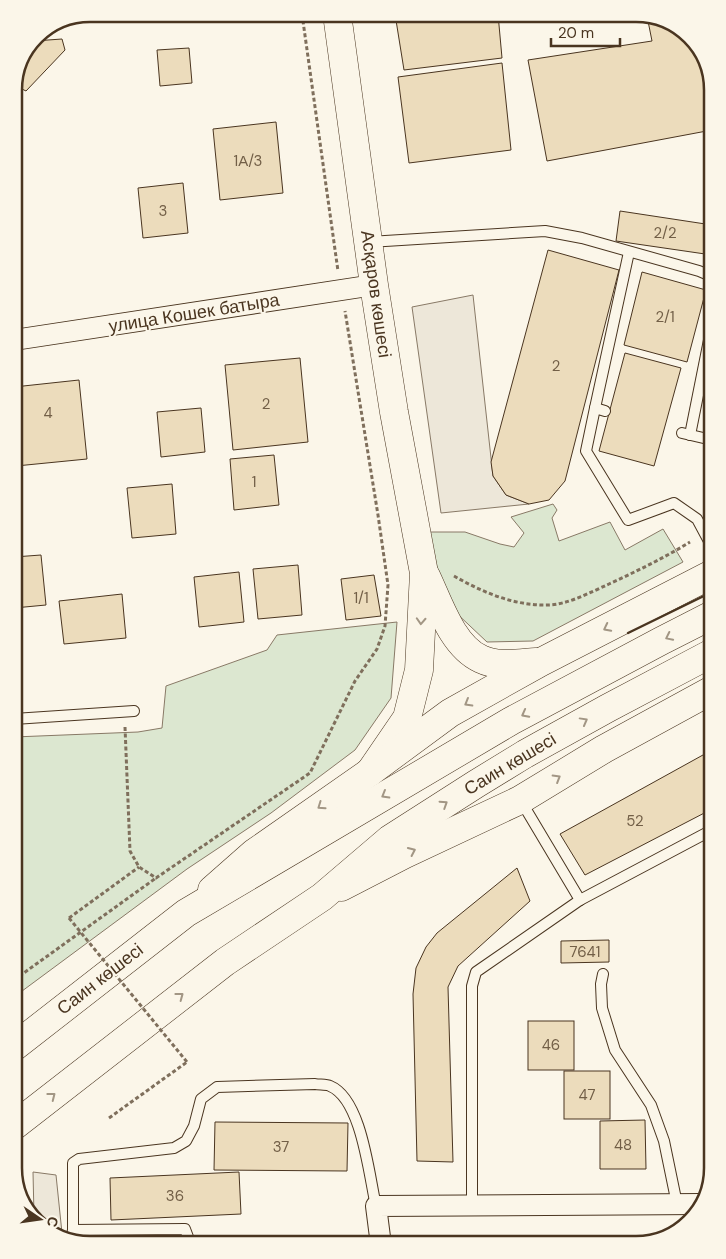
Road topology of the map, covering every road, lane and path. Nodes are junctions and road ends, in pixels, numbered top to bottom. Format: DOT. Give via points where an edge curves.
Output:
graph roads {
  1 [pos="303,22"];
  2 [pos="338,22"];
  3 [pos="368,242"];
  4 [pos="629,252"];
  5 [pos="704,273"];
  6 [pos="374,285"];
  7 [pos="341,290"];
  8 [pos="23,339"];
  9 [pos="704,359"];
  10 [pos="704,438"];
  11 [pos="704,532"];
  12 [pos="704,535"];
  13 [pos="437,573"];
  14 [pos="704,578"];
  15 [pos="704,619"];
  16 [pos="704,657"];
  17 [pos="541,662"];
  18 [pos="704,694"];
  19 [pos="129,711"];
  20 [pos="22,718"];
  21 [pos="370,772"];
  22 [pos="520,800"];
  23 [pos="704,834"];
  24 [pos="139,867"];
  25 [pos="156,878"];
  26 [pos="322,897"];
  27 [pos="580,900"];
  28 [pos="186,913"];
  29 [pos="22,974"];
  30 [pos="603,974"];
  31 [pos="22,1041"];
  32 [pos="109,1118"];
  33 [pos="22,1120"];
  34 [pos="676,1204"];
  35 [pos="693,1204"];
  36 [pos="472,1205"];
  37 [pos="376,1206"];
  38 [pos="72,1234"];
  39 [pos="76,1235"];
  40 [pos="187,1236"];
  41 [pos="380,1236"];
  1 -- 7 [label="path"];
  2 -- 3 [label="street, Асқаров көшесі"];
  3 -- 4 [label="lane" via="545,231"];
  3 -- 6 [label="street, Асқаров көшесі"];
  4 -- 5 [label="lane"];
  4 -- 11 [label="lane" via="600,409 586,451 628,520 674,503 697,519"];
  6 -- 7 [label="street, улица Кошек батыра"];
  6 -- 13 [label="street, Асқаров көшесі" via="394,412"];
  7 -- 8 [label="street, улица Кошек батыра"];
  7 -- 25 [label="path" via="388,585 385,626 377,649 355,681 310,773"];
  9 -- 10 [label="lane" via="686,434"];
  12 -- 13 [label="path" via="665,558 582,596 550,605 504,599"];
  13 -- 17 [label="street" via="454,635 467,650 482,660 500,663"];
  13 -- 21 [label="street, one-way" via="407,718"];
  14 -- 17 [label="street, one-way"];
  15 -- 28 [label="street, one-way" via="511,721"];
  26 -- 16 [label="street, Саин көшесі, one-way" via="390,839 476,784"];
  17 -- 21 [label="street, one-way" via="450,713"];
  22 -- 18 [label="street, one-way"];
  19 -- 20 [label="lane"];
  19 -- 24 [label="path" via="130,851"];
  21 -- 28 [label="street, one-way" via="254,853"];
  26 -- 22 [label="street, one-way"];
  22 -- 27 [label="lane"];
  23 -- 27 [label="lane"];
  24 -- 25 [label="path"];
  24 -- 32 [label="path, bridge" via="69,918 186,1062"];
  25 -- 29 [label="path"];
  33 -- 26 [label="street, one-way" via="224,962"];
  27 -- 36 [label="lane" via="476,972 472,986"];
  28 -- 31 [label="street, Саин көшесі"];
  30 -- 34 [label="lane" via="602,1008 615,1050 651,1105 664,1141"];
  34 -- 35 [label="street"];
  34 -- 36 [label="street"];
  36 -- 37 [label="street"];
  37 -- 38 [label="lane" via="359,1126 347,1099 331,1086 217,1087 202,1099 194,1126 186,1140 174,1148 79,1158 73,1163"];
  37 -- 41 [label="street"];
  39 -- 40 [label="lane" via="185,1230"];
}
